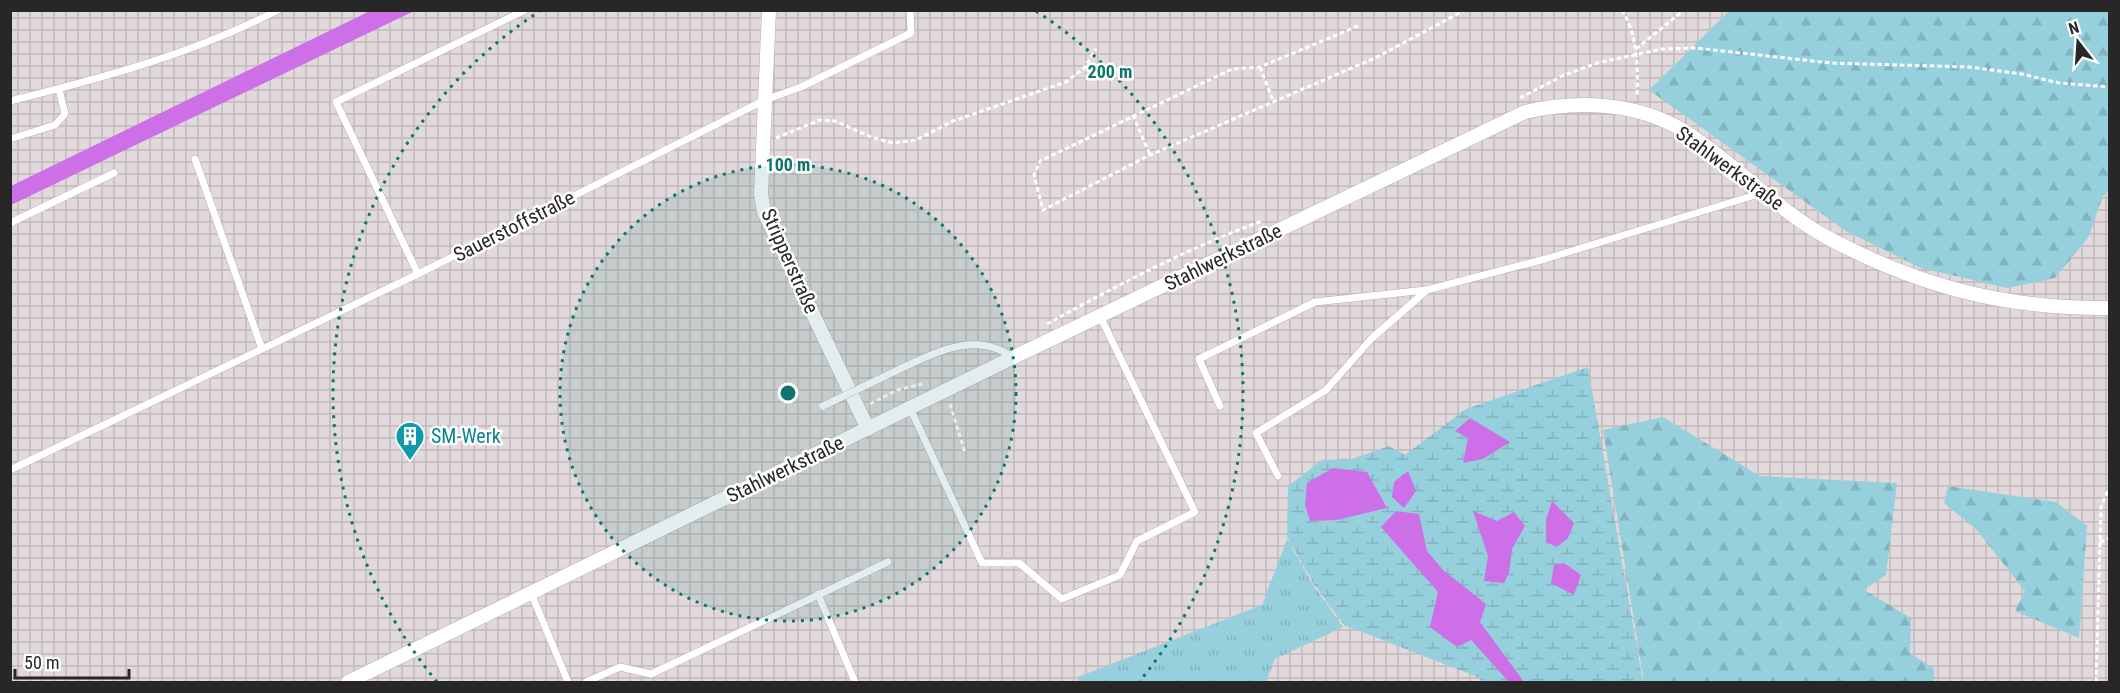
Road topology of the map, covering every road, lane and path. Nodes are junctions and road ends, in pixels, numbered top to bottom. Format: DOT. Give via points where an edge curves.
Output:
graph roads {
  1 [pos="278,10"];
  2 [pos="525,10"];
  3 [pos="768,10"];
  4 [pos="910,10"];
  5 [pos="1465,10"];
  6 [pos="1622,10"];
  7 [pos="1684,10"];
  8 [pos="1358,26"];
  9 [pos="1096,49"];
  10 [pos="1636,49"];
  11 [pos="1636,54"];
  12 [pos="1260,67"];
  13 [pos="2109,87"];
  14 [pos="59,89"];
  15 [pos="1518,99"];
  16 [pos="765,100"];
  17 [pos="10,101"];
  18 [pos="1274,103"];
  19 [pos="1636,111"];
  20 [pos="1133,115"];
  21 [pos="10,139"];
  22 [pos="763,143"];
  23 [pos="1150,155"];
  24 [pos="195,159"];
  25 [pos="114,173"];
  26 [pos="1762,193"];
  27 [pos="1264,220"];
  28 [pos="10,223"];
  29 [pos="418,274"];
  30 [pos="1427,290"];
  31 [pos="2109,308"];
  32 [pos="1100,316"];
  33 [pos="1044,326"];
  34 [pos="262,349"];
  35 [pos="1014,357"];
  36 [pos="926,383"];
  37 [pos="944,391"];
  38 [pos="823,406"];
  39 [pos="1220,406"];
  40 [pos="910,408"];
  41 [pos="859,410"];
  42 [pos="868,429"];
  43 [pos="965,453"];
  44 [pos="10,470"];
  45 [pos="1278,476"];
  46 [pos="2109,484"];
  47 [pos="2109,537"];
  48 [pos="2100,542"];
  49 [pos="888,562"];
  50 [pos="531,593"];
  51 [pos="818,594"];
  52 [pos="348,682"];
  53 [pos="568,682"];
  54 [pos="586,682"];
  55 [pos="855,682"];
  56 [pos="2096,682"];
  1 -- 14 [label="lane" via="176,55"];
  2 -- 29 [label="lane" via="336,102"];
  3 -- 16 [label="street, Stripperstraße"];
  4 -- 16 [label="lane, Sauerstoffstraße" via="911,33 801,87"];
  5 -- 18 [label="path" via="1375,58"];
  6 -- 10 [label="path"];
  7 -- 10 [label="path"];
  8 -- 12 [label="path"];
  9 -- 22 [label="path" via="1084,68 1066,82 953,121 916,140 893,143 835,121 820,120"];
  10 -- 11 [label="path"];
  11 -- 13 [label="path" via="1696,48 1831,63 1969,67 2059,83"];
  11 -- 15 [label="path" via="1562,76"];
  11 -- 19 [label="path"];
  12 -- 18 [label="path"];
  12 -- 20 [label="path" via="1232,69"];
  14 -- 17 [label="lane"];
  14 -- 21 [label="lane" via="65,114 60,120"];
  16 -- 22 [label="street, Stripperstraße"];
  16 -- 29 [label="lane, Sauerstoffstraße"];
  18 -- 23 [label="path"];
  19 -- 26 [label="street, Stahlwerkstraße" via="1684,132"];
  19 -- 32 [label="street, Stahlwerkstraße" via="1556,105 1526,112"];
  20 -- 23 [label="path"];
  20 -- 23 [label="path" via="1040,161 1034,175 1043,210"];
  22 -- 41 [label="street, Stripperstraße" via="764,212"];
  24 -- 34 [label="lane"];
  25 -- 28 [label="lane"];
  26 -- 30 [label="lane" via="1545,259"];
  26 -- 31 [label="street, Stahlwerkstraße" via="1828,237 1911,276 1959,292"];
  27 -- 33 [label="path" via="1165,263"];
  29 -- 34 [label="lane, Sauerstoffstraße"];
  30 -- 39 [label="lane" via="1315,302 1199,359"];
  30 -- 45 [label="lane" via="1371,339 1326,390 1256,433"];
  32 -- 35 [label="street, Stahlwerkstraße"];
  32 -- 40 [label="lane" via="1195,512 1137,541 1120,575 1062,599 1019,563 982,563"];
  34 -- 44 [label="lane, Sauerstoffstraße"];
  35 -- 37 [label="street, Stahlwerkstraße"];
  35 -- 38 [label="lane, bridge" via="988,346 959,346 906,366"];
  36 -- 41 [label="path" via="897,390"];
  37 -- 40 [label="street, Stahlwerkstraße"];
  37 -- 43 [label="path"];
  40 -- 42 [label="street, Stahlwerkstraße"];
  41 -- 42 [label="street, Stripperstraße"];
  42 -- 50 [label="street, Stahlwerkstraße"];
  46 -- 48 [label="path" via="2101,507"];
  47 -- 48 [label="path"];
  48 -- 56 [label="path"];
  49 -- 51 [label="lane"];
  50 -- 52 [label="street, Stahlwerkstraße"];
  50 -- 53 [label="lane"];
  51 -- 54 [label="lane" via="651,674 620,667"];
  51 -- 55 [label="lane"];
}
